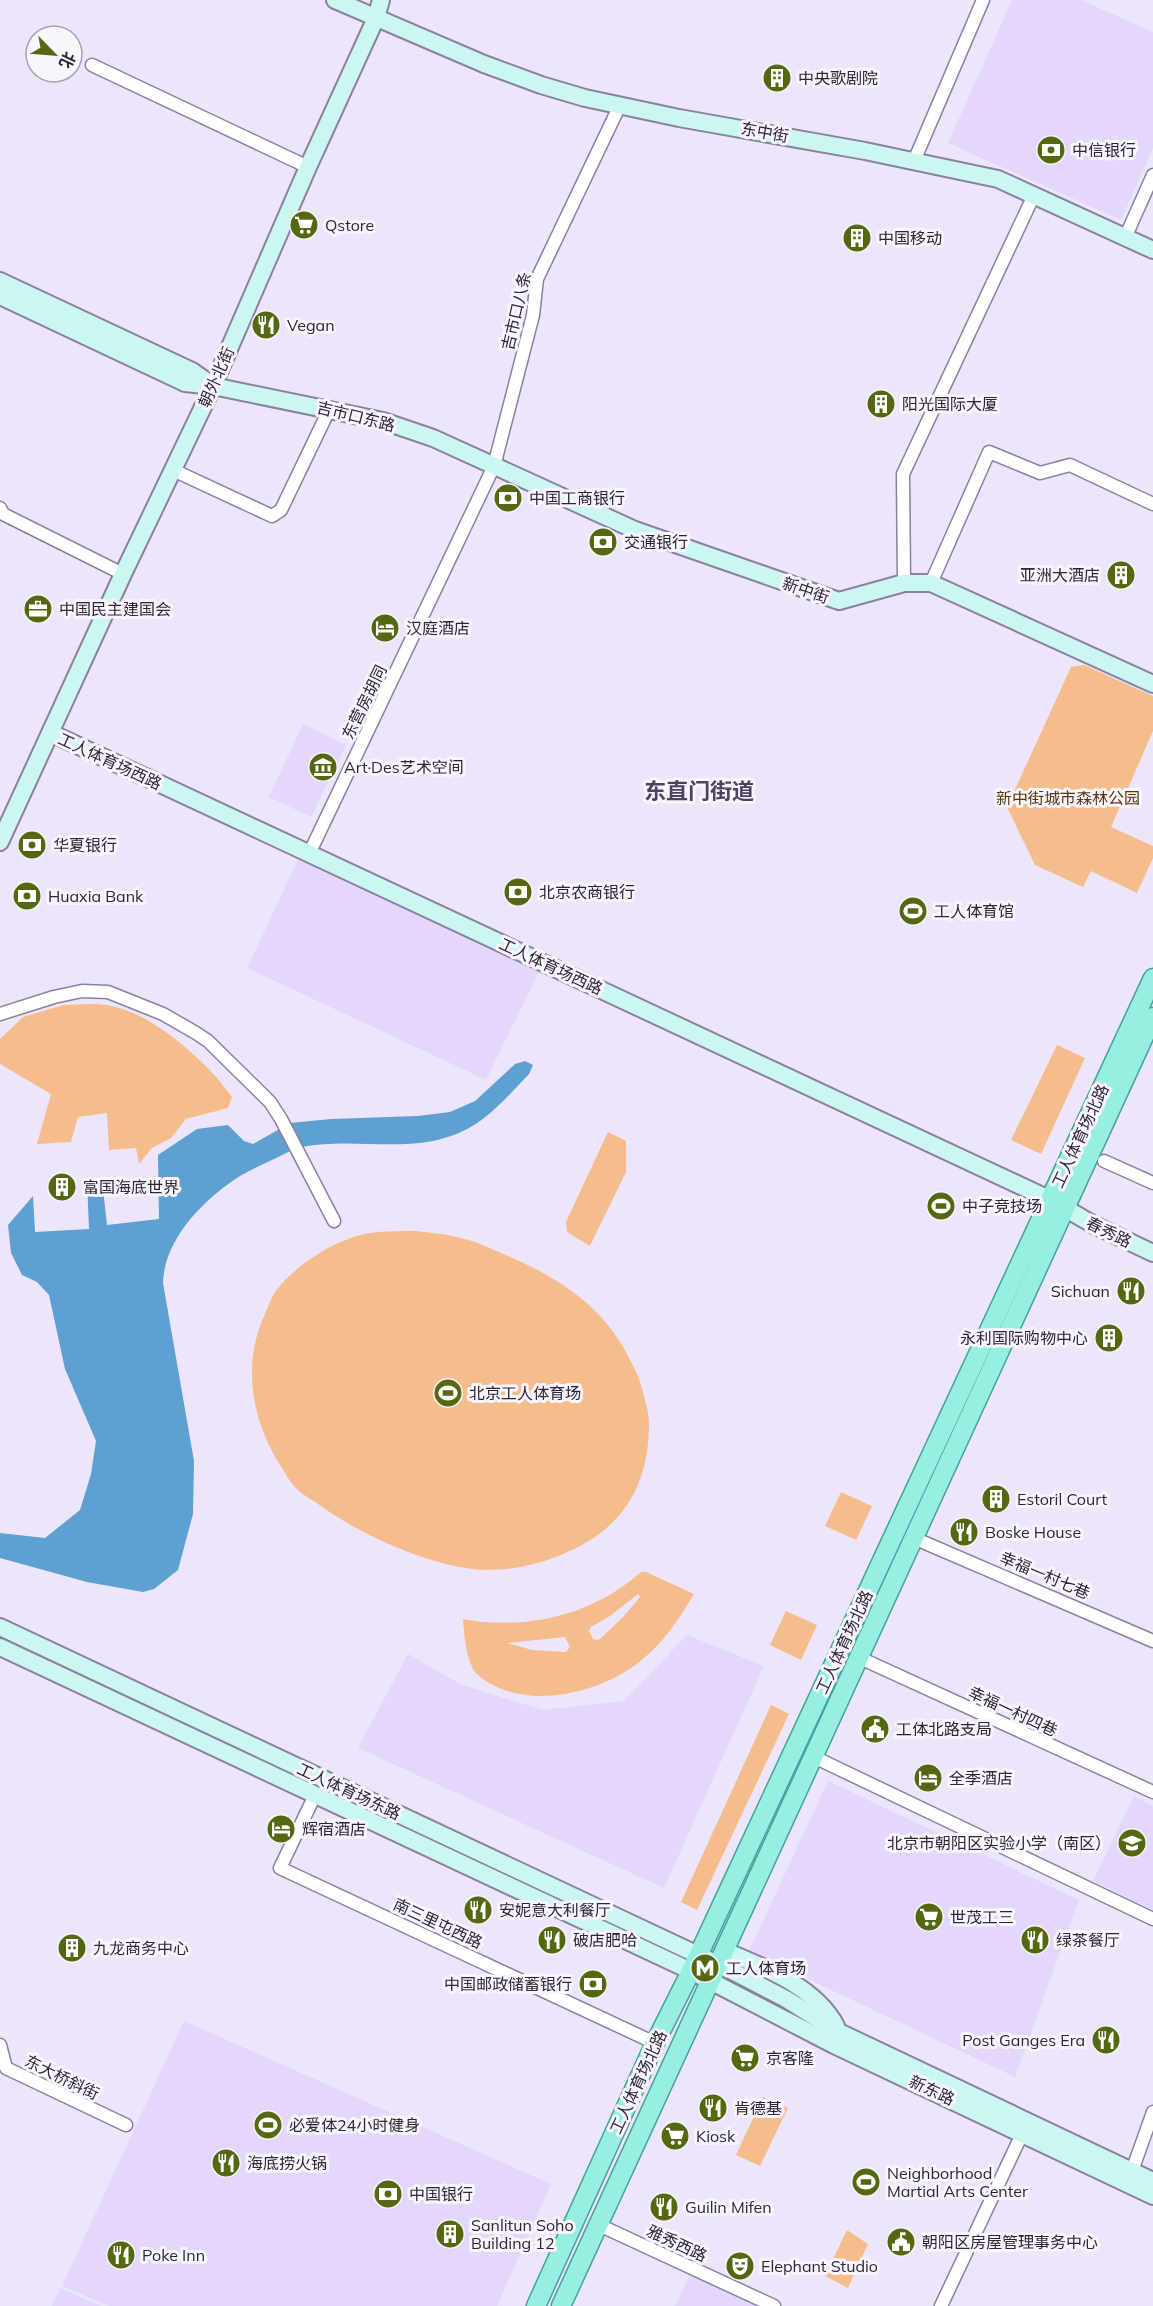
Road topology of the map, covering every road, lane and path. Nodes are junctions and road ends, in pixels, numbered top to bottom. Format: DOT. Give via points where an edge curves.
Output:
graph roads {
  1 [pos="335,0"];
  2 [pos="381,0"];
  3 [pos="389,0"];
  4 [pos="983,0"];
  5 [pos="376,18"];
  6 [pos="92,64"];
  7 [pos="620,105"];
  8 [pos="914,161"];
  9 [pos="308,167"];
  10 [pos="1153,175"];
  11 [pos="1034,195"];
  12 [pos="1125,238"];
  13 [pos="1153,250"];
  14 [pos="0,280"];
  15 [pos="0,296"];
  16 [pos="213,386"];
  17 [pos="330,408"];
  18 [pos="494,466"];
  19 [pos="173,470"];
  20 [pos="1153,504"];
  21 [pos="0,508"];
  22 [pos="123,574"];
  23 [pos="904,583"];
  24 [pos="931,583"];
  25 [pos="1153,684"];
  26 [pos="51,733"];
  27 [pos="0,842"];
  28 [pos="309,854"];
  29 [pos="1153,978"];
  30 [pos="0,1014"];
  31 [pos="1153,1017"];
  32 [pos="1104,1161"];
  33 [pos="1153,1183"];
  34 [pos="1058,1204"];
  35 [pos="334,1221"];
  36 [pos="1153,1253"];
  37 [pos="923,1542"];
  38 [pos="0,1627"];
  39 [pos="1153,1641"];
  40 [pos="0,1647"];
  41 [pos="860,1658"];
  42 [pos="814,1757"];
  43 [pos="1153,1792"];
  44 [pos="315,1795"];
  45 [pos="1153,1920"];
  46 [pos="695,1963"];
  47 [pos="719,1966"];
  48 [pos="655,2043"];
  49 [pos="0,2044"];
  50 [pos="1153,2112"];
  51 [pos="126,2126"];
  52 [pos="1022,2134"];
  53 [pos="1132,2171"];
  54 [pos="1153,2181"];
  55 [pos="1153,2196"];
  56 [pos="598,2225"];
  57 [pos="536,2306"];
  58 [pos="561,2306"];
  59 [pos="774,2306"];
  60 [pos="940,2306"];
  1 -- 5 [label="street, 东中街"];
  2 -- 5 [label="street, 朝外北街"];
  3 -- 5 [label="street, 朝外北街"];
  4 -- 8 [label="street"];
  5 -- 7 [label="street, 东中街" via="541,85"];
  5 -- 9 [label="street, 朝外北街"];
  6 -- 9 [label="street"];
  7 -- 8 [label="street, 东中街"];
  7 -- 18 [label="street, 吉市口八条" via="537,279 533,315"];
  8 -- 11 [label="street, 东中街" via="998,179"];
  9 -- 16 [label="street, 朝外北街"];
  10 -- 12 [label="street"];
  11 -- 12 [label="street, 东中街"];
  11 -- 23 [label="street" via="903,474"];
  12 -- 13 [label="street, 东中街"];
  14 -- 16 [label="street, 吉市口东路" via="192,370"];
  15 -- 16 [label="street, 吉市口东路" via="185,383"];
  16 -- 17 [label="street, 吉市口东路"];
  16 -- 19 [label="street, 朝外北街"];
  17 -- 18 [label="street, 吉市口东路" via="434,438"];
  17 -- 19 [label="street" via="281,510 272,516"];
  18 -- 23 [label="street, 新中街" via="635,530 839,602"];
  18 -- 28 [label="street, 东营房胡同"];
  19 -- 22 [label="street, 朝外北街"];
  20 -- 24 [label="street" via="1070,465 1040,473 989,452"];
  21 -- 22 [label="street" via="3,514"];
  22 -- 26 [label="street, 朝外北街"];
  23 -- 24 [label="street, 新中街"];
  24 -- 25 [label="street, 新中街"];
  26 -- 27 [label="street, 朝外北街"];
  26 -- 28 [label="street, 工人体育场西路"];
  28 -- 34 [label="street, 工人体育场西路"];
  29 -- 34 [label="main road, 工人体育场北路"];
  30 -- 35 [label="street" via="82,991 108,992 164,1014 208,1041 270,1102"];
  31 -- 34 [label="main road, 工人体育场北路"];
  32 -- 33 [label="street"];
  34 -- 36 [label="street, 春秀路"];
  34 -- 41 [label="main road, 工人体育场北路"];
  34 -- 46 [label="main road, 工人体育场北路"];
  37 -- 39 [label="street, 幸福一村七巷"];
  38 -- 46 [label="street, 工人体育场东路"];
  40 -- 44 [label="street, 工人体育场东路"];
  41 -- 42 [label="main road, 工人体育场北路"];
  41 -- 43 [label="street, 幸福一村四巷"];
  42 -- 45 [label="street"];
  42 -- 47 [label="main road, 工人体育场北路"];
  44 -- 46 [label="street, 工人体育场东路"];
  44 -- 48 [label="street, 南三里屯西路" via="280,1868"];
  46 -- 47 [label="street"];
  46 -- 48 [label="main road, 工人体育场北路"];
  47 -- 52 [label="street, 新东路" via="834,2045"];
  47 -- 53 [label="street, 新东路" via="807,1992 831,2016 839,2032"];
  47 -- 56 [label="main road, 工人体育场北路"];
  48 -- 57 [label="main road, 工人体育场北路"];
  49 -- 51 [label="street, 东大桥斜街" via="6,2068"];
  50 -- 53 [label="street"];
  52 -- 55 [label="street, 新东路"];
  52 -- 60 [label="street"];
  53 -- 54 [label="street, 新东路"];
  56 -- 58 [label="main road, 工人体育场北路"];
  56 -- 59 [label="street, 雅秀西路"];
}
